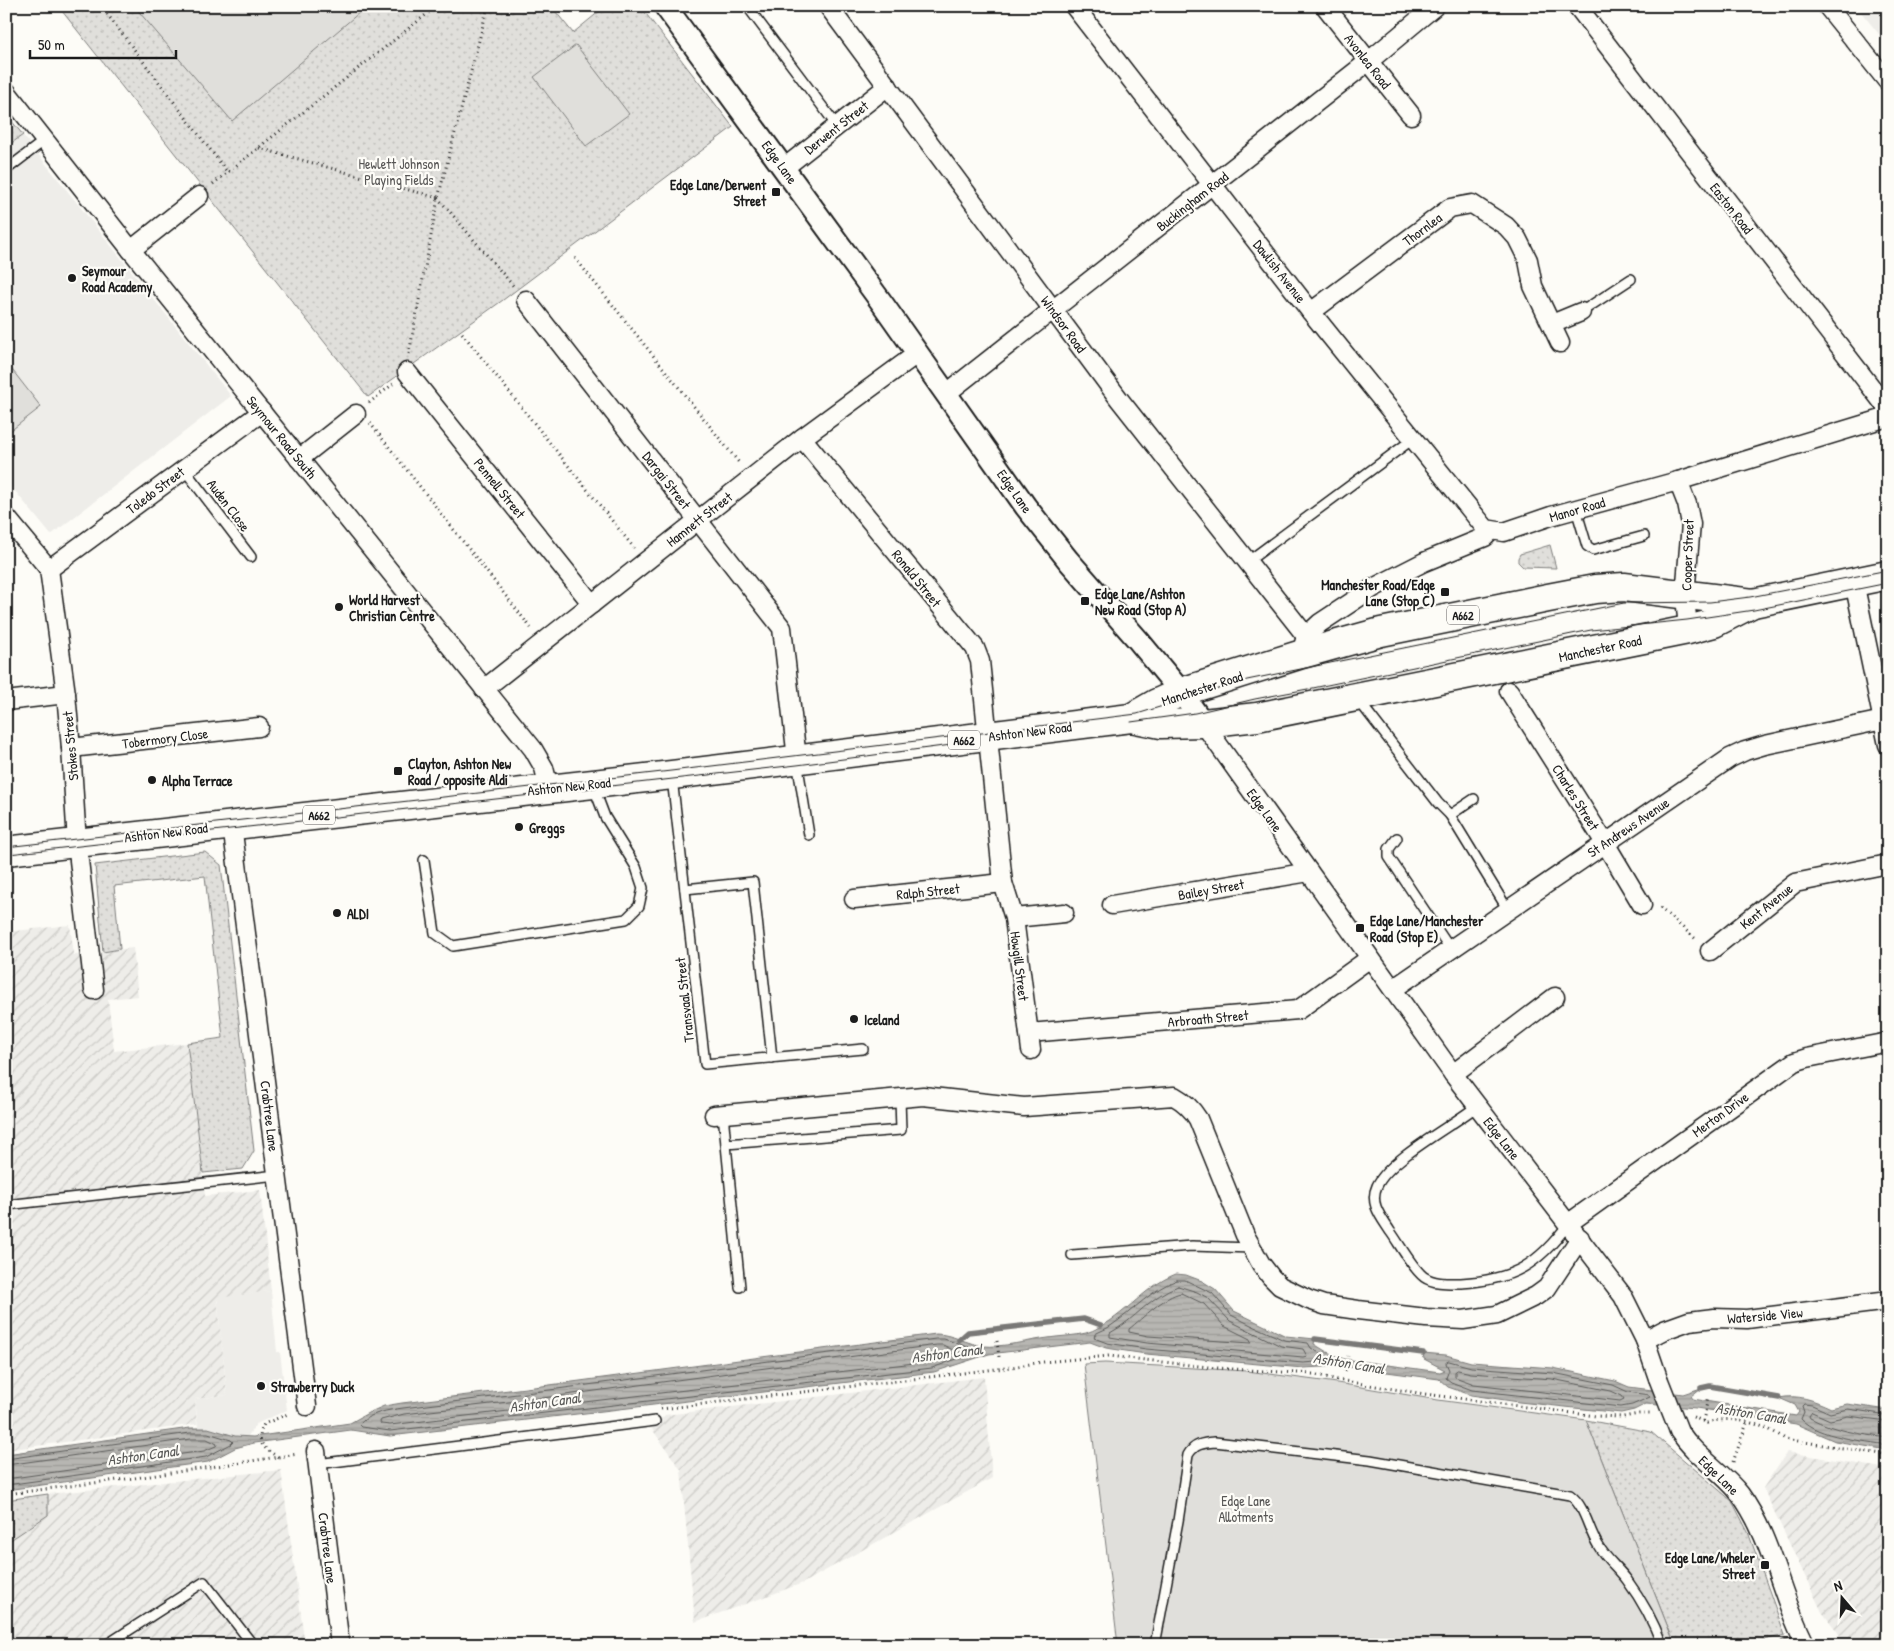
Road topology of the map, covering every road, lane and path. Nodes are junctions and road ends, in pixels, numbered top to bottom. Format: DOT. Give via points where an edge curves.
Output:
graph roads {
  1 [pos="101,6"];
  2 [pos="437,6"];
  3 [pos="488,6"];
  4 [pos="665,6"];
  5 [pos="747,6"];
  6 [pos="828,6"];
  7 [pos="1074,6"];
  8 [pos="1325,6"];
  9 [pos="1435,6"];
  10 [pos="1577,6"];
  11 [pos="1827,6"];
  12 [pos="1369,61"];
  13 [pos="1888,82"];
  14 [pos="888,86"];
  15 [pos="6,91"];
  16 [pos="1411,115"];
  17 [pos="837,126"];
  18 [pos="45,140"];
  19 [pos="259,148"];
  20 [pos="784,168"];
  21 [pos="6,170"];
  22 [pos="228,173"];
  23 [pos="1212,184"];
  24 [pos="199,196"];
  25 [pos="438,198"];
  26 [pos="132,250"];
  27 [pos="575,258"];
  28 [pos="1631,279"];
  29 [pos="526,300"];
  30 [pos="1053,309"];
  31 [pos="1311,312"];
  32 [pos="1581,312"];
  33 [pos="1552,324"];
  34 [pos="462,333"];
  35 [pos="1560,343"];
  36 [pos="918,352"];
  37 [pos="407,372"];
  38 [pos="947,393"];
  39 [pos="1888,409"];
  40 [pos="262,412"];
  41 [pos="358,412"];
  42 [pos="1888,417"];
  43 [pos="802,438"];
  44 [pos="1413,438"];
  45 [pos="299,459"];
  46 [pos="184,469"];
  47 [pos="751,478"];
  48 [pos="1678,481"];
  49 [pos="1576,509"];
  50 [pos="6,518"];
  51 [pos="698,520"];
  52 [pos="1491,531"];
  53 [pos="1644,536"];
  54 [pos="251,557"];
  55 [pos="645,562"];
  56 [pos="1247,562"];
  57 [pos="49,569"];
  58 [pos="1888,575"];
  59 [pos="1854,582"];
  60 [pos="1685,595"];
  61 [pos="1753,603"];
  62 [pos="592,604"];
  63 [pos="1688,630"];
  64 [pos="543,643"];
  65 [pos="1304,645"];
  66 [pos="484,689"];
  67 [pos="1509,691"];
  68 [pos="1181,692"];
  69 [pos="66,694"];
  70 [pos="1356,696"];
  71 [pos="6,701"];
  72 [pos="1131,718"];
  73 [pos="1885,719"];
  74 [pos="1203,723"];
  75 [pos="259,727"];
  76 [pos="989,737"];
  77 [pos="1888,745"];
  78 [pos="71,748"];
  79 [pos="796,758"];
  80 [pos="672,775"];
  81 [pos="592,783"];
  82 [pos="549,788"];
  83 [pos="1474,799"];
  84 [pos="1450,815"];
  85 [pos="232,825"];
  86 [pos="809,835"];
  87 [pos="1397,838"];
  88 [pos="77,843"];
  89 [pos="1605,843"];
  90 [pos="6,851"];
  91 [pos="424,860"];
  92 [pos="1888,864"];
  93 [pos="1309,872"];
  94 [pos="1003,883"];
  95 [pos="685,889"];
  96 [pos="854,899"];
  97 [pos="1112,905"];
  98 [pos="1642,906"];
  99 [pos="1508,910"];
  100 [pos="1064,913"];
  101 [pos="1014,918"];
  102 [pos="1450,950"];
  103 [pos="1710,951"];
  104 [pos="1370,958"];
  105 [pos="94,990"];
  106 [pos="1393,990"];
  107 [pos="1555,997"];
  108 [pos="1030,1041"];
  109 [pos="1888,1042"];
  110 [pos="863,1049"];
  111 [pos="772,1058"];
  112 [pos="1452,1074"];
  113 [pos="900,1099"];
  114 [pos="1477,1106"];
  115 [pos="718,1115"];
  116 [pos="726,1144"];
  117 [pos="278,1175"];
  118 [pos="6,1204"];
  119 [pos="1568,1223"];
  120 [pos="1580,1238"];
  121 [pos="1252,1248"];
  122 [pos="1072,1255"];
  123 [pos="740,1287"];
  124 [pos="1888,1301"];
  125 [pos="1645,1340"];
  126 [pos="997,1341"];
  127 [pos="1348,1356"];
  128 [pos="999,1357"];
  129 [pos="1345,1372"];
  130 [pos="1708,1398"];
  131 [pos="307,1406"];
  132 [pos="656,1410"];
  133 [pos="1639,1414"];
  134 [pos="655,1421"];
  135 [pos="1703,1421"];
  136 [pos="1888,1455"];
  137 [pos="279,1457"];
  138 [pos="317,1457"];
  139 [pos="1727,1480"];
  140 [pos="6,1494"];
  141 [pos="1805,1643"];
  142 [pos="106,1645"];
  143 [pos="253,1645"];
  144 [pos="340,1645"];
  145 [pos="1154,1645"];
  146 [pos="1662,1645"];
  147 [pos="1785,1645"];
  1 -- 22 [label="path"];
  2 -- 19 [label="path"];
  3 -- 25 [label="path"];
  4 -- 20 [label="street, Edge Lane"];
  5 -- 17 [label="lane"];
  6 -- 14 [label="street, Windsor Road"];
  7 -- 23 [label="street, Dawlish Avenue"];
  8 -- 12 [label="street, Avonlea Road"];
  9 -- 12 [label="street, Buckingham Road"];
  10 -- 39 [label="street, Easton Road"];
  11 -- 13 [label="street"];
  12 -- 16 [label="street, Avonlea Road"];
  12 -- 23 [label="street, Buckingham Road"];
  14 -- 17 [label="street, Derwent Street"];
  14 -- 30 [label="street, Windsor Road"];
  15 -- 18 [label="street, Seymour Road South"];
  17 -- 20 [label="street, Derwent Street"];
  18 -- 21 [label="lane"];
  18 -- 26 [label="street, Seymour Road South"];
  19 -- 22 [label="path"];
  19 -- 25 [label="path"];
  20 -- 36 [label="street, Edge Lane"];
  22 -- 24 [label="path"];
  23 -- 30 [label="street, Buckingham Road"];
  23 -- 31 [label="street, Dawlish Avenue"];
  24 -- 26 [label="street"];
  25 -- 29 [label="path"];
  25 -- 37 [label="path"];
  26 -- 40 [label="street, Seymour Road South"];
  27 -- 47 [label="path"];
  28 -- 32 [label="lane"];
  29 -- 51 [label="street, Dargai Street"];
  30 -- 38 [label="street, Buckingham Road"];
  30 -- 56 [label="street, Windsor Road"];
  31 -- 33 [label="street, Thornlea" via="1450,208 1472,204 1506,226 1517,238 1528,260 1532,286"];
  31 -- 44 [label="street, Dawlish Avenue"];
  32 -- 33 [label="street"];
  33 -- 35 [label="street, Thornlea"];
  34 -- 55 [label="path"];
  36 -- 38 [label="street, Edge Lane"];
  36 -- 43 [label="street, Hamnett Street"];
  37 -- 41 [label="path"];
  37 -- 62 [label="street, Pennell Street"];
  38 -- 68 [label="street, Edge Lane" via="1026,507"];
  40 -- 45 [label="street, Seymour Road South"];
  40 -- 46 [label="street, Toledo Street"];
  41 -- 45 [label="street"];
  41 -- 64 [label="path"];
  42 -- 48 [label="street, Manor Road"];
  43 -- 47 [label="street, Hamnett Street"];
  43 -- 76 [label="street, Ronald Street" via="975,648 980,662"];
  44 -- 52 [label="street, Dawlish Avenue" via="1486,529"];
  44 -- 56 [label="lane"];
  45 -- 66 [label="street, Seymour Road South"];
  46 -- 54 [label="lane, Auden Close"];
  46 -- 57 [label="street, Toledo Street"];
  47 -- 51 [label="street, Hamnett Street"];
  48 -- 49 [label="street, Manor Road"];
  48 -- 60 [label="street, Cooper Street" via="1691,524"];
  49 -- 52 [label="street, Manor Road" via="1504,532"];
  49 -- 53 [label="lane" via="1587,546 1594,550"];
  50 -- 57 [label="street"];
  51 -- 55 [label="street, Hamnett Street"];
  51 -- 79 [label="street, Dargai Street" via="782,628"];
  52 -- 65 [label="street, Manor Road" via="1485,537 1424,562 1373,588 1337,610"];
  55 -- 62 [label="street, Hamnett Street"];
  56 -- 65 [label="street, Windsor Road" via="1284,609"];
  57 -- 69 [label="street, Stokes Street"];
  58 -- 59 [label="main road, Manchester Road / A662"];
  59 -- 61 [label="main road, Manchester Road / A662"];
  59 -- 73 [label="street"];
  60 -- 61 [label="main road, Manchester Road / A662"];
  60 -- 63 [label="street, Cooper Street"];
  60 -- 65 [label="main road, Manchester Road / A662" via="1637,588 1595,589"];
  61 -- 63 [label="main road, Manchester Road / A662" via="1714,623"];
  62 -- 64 [label="street, Hamnett Street"];
  63 -- 70 [label="main road, Manchester Road / A662"];
  64 -- 66 [label="street, Hamnett Street"];
  65 -- 68 [label="main road, Manchester Road / A662"];
  66 -- 82 [label="street, Seymour Road South" via="533,749 544,768"];
  67 -- 89 [label="street, Charles Street"];
  68 -- 72 [label="main road, Manchester Road / A662"];
  68 -- 74 [label="street, Edge Lane"];
  69 -- 71 [label="street"];
  69 -- 78 [label="street, Stokes Street"];
  70 -- 74 [label="main road, Manchester Road / A662" via="1257,717"];
  70 -- 84 [label="lane"];
  72 -- 74 [label="main road, Manchester Road / A662" via="1161,724"];
  72 -- 76 [label="main road, Ashton New Road / A662"];
  73 -- 77 [label="street"];
  73 -- 89 [label="street, St Andrews Avenue" via="1745,751"];
  74 -- 93 [label="street, Edge Lane"];
  75 -- 78 [label="street, Tobermory Close"];
  76 -- 79 [label="main road, Ashton New Road / A662"];
  76 -- 94 [label="street, Ronald Street"];
  78 -- 88 [label="street, Stokes Street"];
  79 -- 80 [label="main road, Ashton New Road / A662"];
  79 -- 86 [label="lane"];
  80 -- 81 [label="main road, Ashton New Road / A662"];
  80 -- 95 [label="lane, Transvaal Street"];
  81 -- 82 [label="main road, Ashton New Road / A662"];
  81 -- 91 [label="lane" via="605,817 636,867 644,888 639,906 626,919 453,946 435,933"];
  82 -- 85 [label="main road, Ashton New Road / A662"];
  83 -- 84 [label="lane"];
  84 -- 99 [label="lane"];
  85 -- 88 [label="main road, Ashton New Road / A662"];
  85 -- 117 [label="street, Crabtree Lane"];
  87 -- 102 [label="lane" via="1389,849 1389,857"];
  88 -- 90 [label="main road, Ashton New Road / A662"];
  88 -- 105 [label="street, Stokes Street"];
  89 -- 98 [label="street, Charles Street"];
  89 -- 99 [label="street, St Andrews Avenue"];
  92 -- 103 [label="street, Kent Avenue" via="1795,883"];
  93 -- 97 [label="street, Bailey Street"];
  93 -- 104 [label="street, Edge Lane"];
  94 -- 96 [label="street, Ralph Street"];
  94 -- 101 [label="street, Howgill Street"];
  95 -- 111 [label="lane, Transvaal Street" via="705,1064"];
  95 -- 111 [label="lane" via="753,882"];
  98 -- 103 [label="path" via="1654,903"];
  99 -- 102 [label="street, St Andrews Avenue"];
  100 -- 101 [label="street"];
  101 -- 108 [label="street, Howgill Street"];
  102 -- 106 [label="street, St Andrews Avenue"];
  104 -- 106 [label="street, Edge Lane"];
  104 -- 108 [label="street, Arbroath Street" via="1298,1010"];
  106 -- 112 [label="street, Edge Lane"];
  107 -- 112 [label="street"];
  109 -- 119 [label="street, Merton Drive" via="1794,1062"];
  110 -- 111 [label="lane, Transvaal Street"];
  112 -- 114 [label="street, Edge Lane"];
  113 -- 115 [label="street"];
  113 -- 116 [label="lane" via="901,1130"];
  113 -- 121 [label="street" via="923,1096 1024,1107 1174,1096 1188,1105 1198,1119"];
  114 -- 119 [label="street, Edge Lane"];
  114 -- 119 [label="lane" via="1405,1157 1377,1184 1375,1207 1413,1264 1423,1276 1446,1283 1492,1279 1518,1272 1537,1259"];
  115 -- 116 [label="lane"];
  116 -- 123 [label="lane"];
  117 -- 118 [label="lane"];
  117 -- 131 [label="street, Crabtree Lane"];
  119 -- 120 [label="street, Edge Lane"];
  120 -- 121 [label="street" via="1548,1288 1497,1315 1463,1320 1324,1305 1280,1286"];
  120 -- 125 [label="street, Edge Lane" via="1623,1296"];
  121 -- 122 [label="lane" via="1192,1246"];
  124 -- 125 [label="street, Waterside View" via="1747,1319 1688,1321"];
  125 -- 139 [label="street, Edge Lane, bridge" via="1679,1431 1699,1455"];
  126 -- 128 [label="path"];
  127 -- 129 [label="path"];
  130 -- 135 [label="path"];
  131 -- 137 [label="path" via="264,1424 259,1433 262,1444"];
  132 -- 133 [label="path" via="1109,1356 1313,1374 1425,1394 1596,1416"];
  134 -- 138 [label="lane"];
  136 -- 139 [label="path" via="1785,1439 1772,1429 1747,1423"];
  137 -- 138 [label="path"];
  137 -- 140 [label="path"];
  138 -- 144 [label="street, Crabtree Lane"];
  139 -- 141 [label="street, Edge Lane" via="1755,1519"];
  141 -- 147 [label="lane"];
  142 -- 143 [label="lane" via="204,1582"];
  145 -- 146 [label="lane" via="1188,1455 1201,1443 1215,1442 1370,1460 1570,1495 1583,1510 1599,1547 1627,1580"];
}
